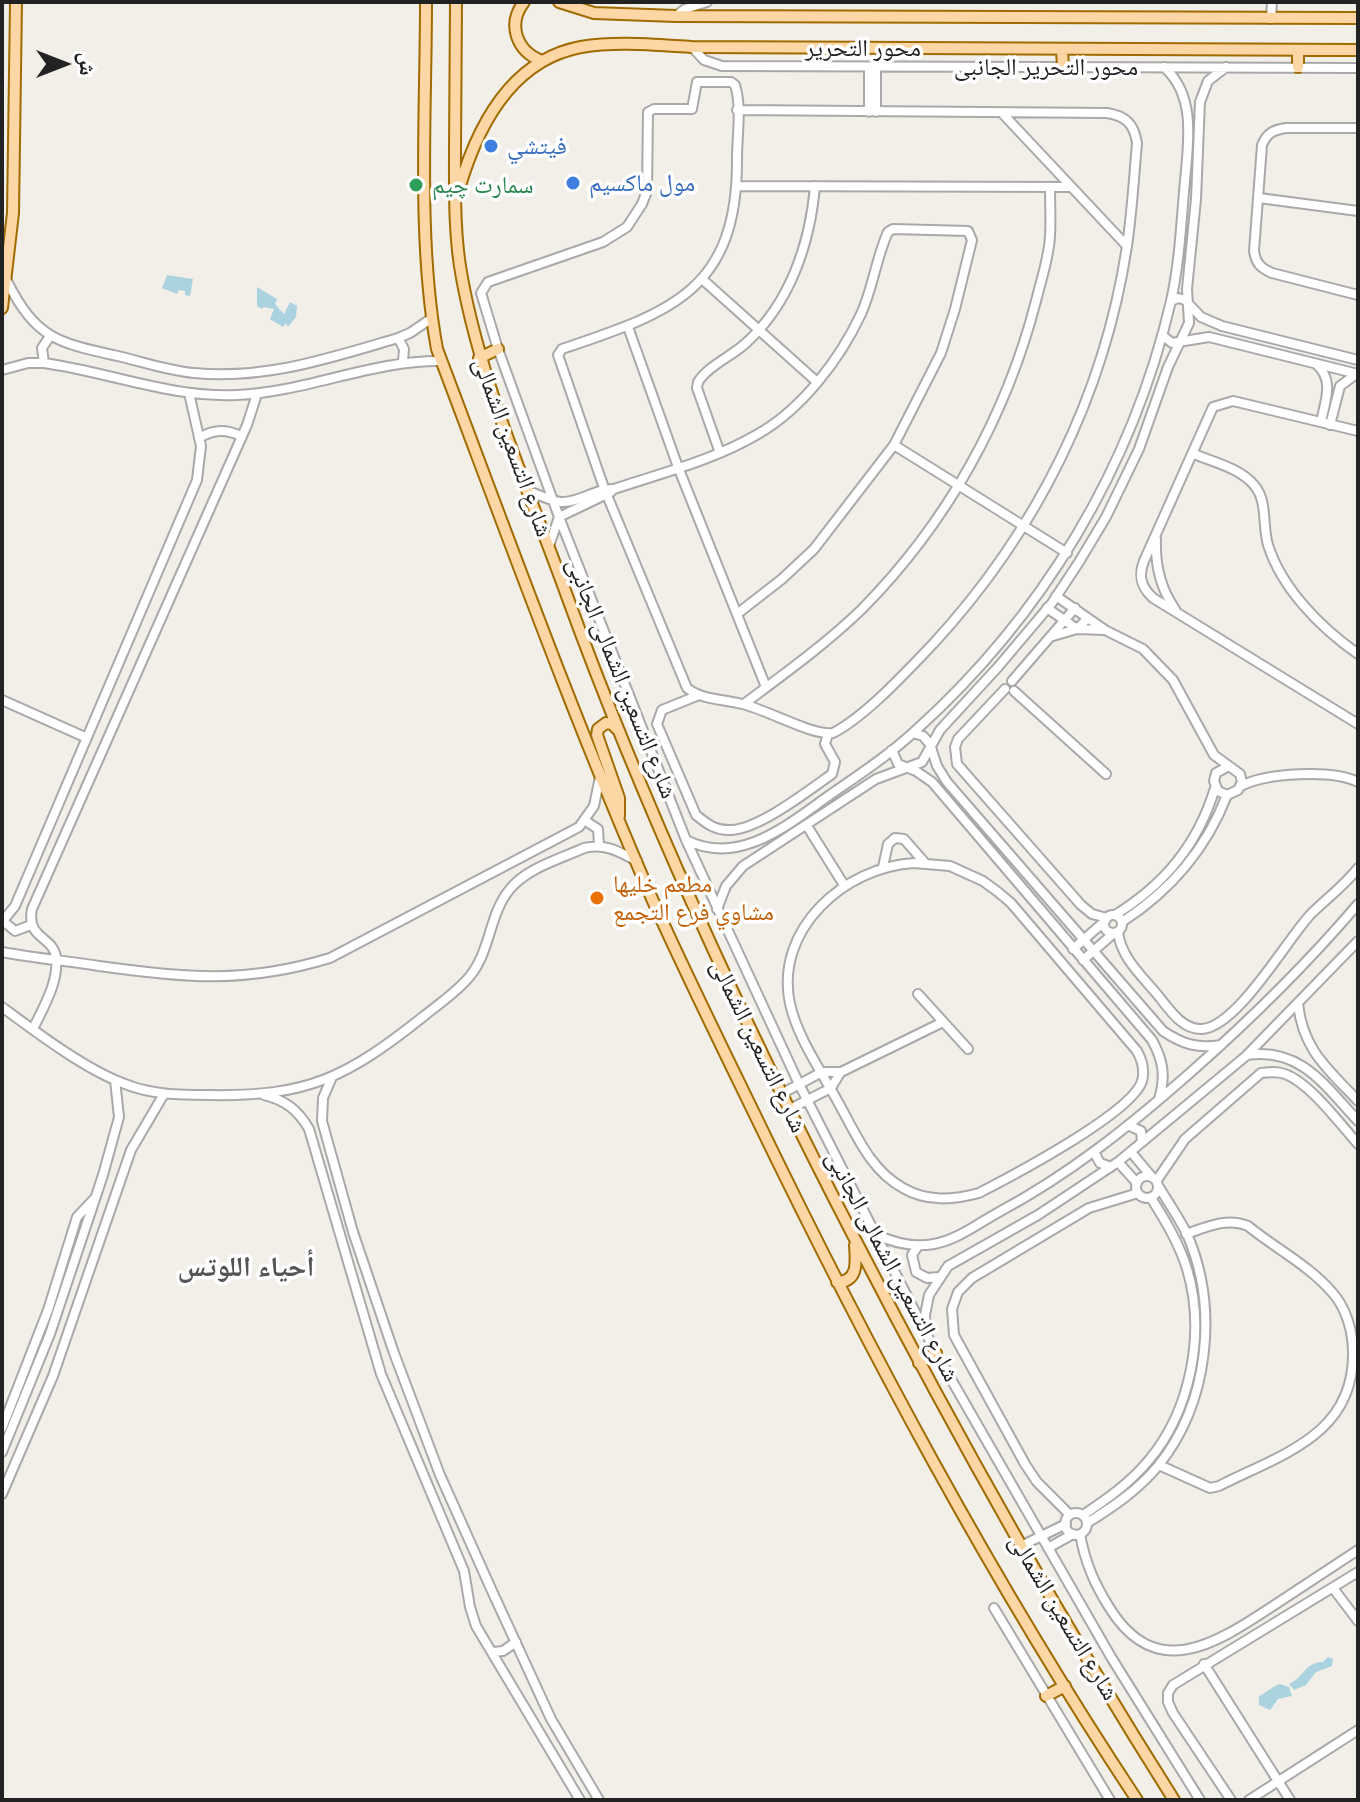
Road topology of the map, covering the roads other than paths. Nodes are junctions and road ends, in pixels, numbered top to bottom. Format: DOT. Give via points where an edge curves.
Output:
graph roads {
  1 [pos="16,2"];
  2 [pos="426,2"];
  3 [pos="456,2"];
  4 [pos="524,2"];
  5 [pos="559,2"];
  6 [pos="707,2"];
  7 [pos="1272,2"];
  8 [pos="676,16"];
  9 [pos="1358,18"];
  10 [pos="1271,19"];
  11 [pos="692,47"];
  12 [pos="1062,50"];
  13 [pos="1298,50"];
  14 [pos="1358,50"];
  15 [pos="542,61"];
  16 [pos="873,67"];
  17 [pos="1063,67"];
  18 [pos="1164,67"];
  19 [pos="1226,67"];
  20 [pos="1298,67"];
  21 [pos="1358,68"];
  22 [pos="737,110"];
  23 [pos="872,112"];
  24 [pos="1002,113"];
  25 [pos="1188,113"];
  26 [pos="1200,113"];
  27 [pos="1358,128"];
  28 [pos="737,186"];
  29 [pos="815,186"];
  30 [pos="1050,187"];
  31 [pos="1071,187"];
  32 [pos="1259,198"];
  33 [pos="455,202"];
  34 [pos="1358,211"];
  35 [pos="1127,246"];
  36 [pos="702,279"];
  37 [pos="7,281"];
  38 [pos="1358,295"];
  39 [pos="1171,301"];
  40 [pos="1187,303"];
  41 [pos="2,308"];
  42 [pos="432,318"];
  43 [pos="628,327"];
  44 [pos="759,331"];
  45 [pos="1162,335"];
  46 [pos="50,336"];
  47 [pos="398,338"];
  48 [pos="1180,342"];
  49 [pos="498,349"];
  50 [pos="479,358"];
  51 [pos="1358,360"];
  52 [pos="403,361"];
  53 [pos="442,361"];
  54 [pos="44,363"];
  55 [pos="1315,364"];
  56 [pos="2,370"];
  57 [pos="1357,374"];
  58 [pos="817,382"];
  59 [pos="189,393"];
  60 [pos="257,394"];
  61 [pos="1326,424"];
  62 [pos="1358,431"];
  63 [pos="241,436"];
  64 [pos="199,438"];
  65 [pos="894,445"];
  66 [pos="720,453"];
  67 [pos="1194,454"];
  68 [pos="678,467"];
  69 [pos="959,485"];
  70 [pos="528,491"];
  71 [pos="609,491"];
  72 [pos="553,500"];
  73 [pos="559,517"];
  74 [pos="1025,527"];
  75 [pos="1157,533"];
  76 [pos="549,546"];
  77 [pos="1067,553"];
  78 [pos="1056,596"];
  79 [pos="1047,608"];
  80 [pos="1075,608"];
  81 [pos="1178,613"];
  82 [pos="737,614"];
  83 [pos="1088,618"];
  84 [pos="1065,620"];
  85 [pos="1077,629"];
  86 [pos="1105,630"];
  87 [pos="1053,636"];
  88 [pos="1358,654"];
  89 [pos="766,687"];
  90 [pos="1009,690"];
  91 [pos="699,695"];
  92 [pos="2,700"];
  93 [pos="744,704"];
  94 [pos="1358,724"];
  95 [pos="617,729"];
  96 [pos="913,733"];
  97 [pos="828,734"];
  98 [pos="87,738"];
  99 [pos="1209,748"];
  100 [pos="932,749"];
  101 [pos="892,750"];
  102 [pos="75,766"];
  103 [pos="1227,767"];
  104 [pos="908,768"];
  105 [pos="1237,771"];
  106 [pos="600,772"];
  107 [pos="92,774"];
  108 [pos="1106,774"];
  109 [pos="1214,776"];
  110 [pos="1261,778"];
  111 [pos="1358,782"];
  112 [pos="1241,786"];
  113 [pos="1215,788"];
  114 [pos="1227,795"];
  115 [pos="619,817"];
  116 [pos="584,820"];
  117 [pos="807,826"];
  118 [pos="686,840"];
  119 [pos="599,845"];
  120 [pos="747,846"];
  121 [pos="754,858"];
  122 [pos="637,862"];
  123 [pos="925,863"];
  124 [pos="883,867"];
  125 [pos="1358,868"];
  126 [pos="844,885"];
  127 [pos="1358,904"];
  128 [pos="717,910"];
  129 [pos="1043,915"];
  130 [pos="1112,919"];
  131 [pos="1344,920"];
  132 [pos="1355,921"];
  133 [pos="2,922"];
  134 [pos="31,925"];
  135 [pos="1031,926"];
  136 [pos="1056,930"];
  137 [pos="1116,932"];
  138 [pos="1084,939"];
  139 [pos="1044,941"];
  140 [pos="1358,941"];
  141 [pos="1073,949"];
  142 [pos="1094,950"];
  143 [pos="2,952"];
  144 [pos="56,960"];
  145 [pos="1083,960"];
  146 [pos="918,994"];
  147 [pos="1298,1004"];
  148 [pos="2,1007"];
  149 [pos="943,1022"];
  150 [pos="33,1029"];
  151 [pos="1222,1045"];
  152 [pos="968,1049"];
  153 [pos="1313,1053"];
  154 [pos="1246,1056"];
  155 [pos="1302,1064"];
  156 [pos="822,1072"];
  157 [pos="841,1072"];
  158 [pos="332,1077"];
  159 [pos="115,1080"];
  160 [pos="799,1084"];
  161 [pos="831,1088"];
  162 [pos="164,1094"];
  163 [pos="781,1094"];
  164 [pos="264,1095"];
  165 [pos="807,1100"];
  166 [pos="1158,1101"];
  167 [pos="1358,1101"];
  168 [pos="788,1110"];
  169 [pos="1358,1121"];
  170 [pos="1130,1126"];
  171 [pos="1142,1142"];
  172 [pos="1358,1144"];
  173 [pos="1094,1152"];
  174 [pos="1131,1152"];
  175 [pos="1114,1165"];
  176 [pos="1156,1181"];
  177 [pos="1137,1183"];
  178 [pos="1138,1193"];
  179 [pos="95,1198"];
  180 [pos="1151,1198"];
  181 [pos="875,1234"];
  182 [pos="1186,1234"];
  183 [pos="855,1239"];
  184 [pos="918,1246"];
  185 [pos="939,1277"];
  186 [pos="837,1282"];
  187 [pos="927,1336"];
  188 [pos="936,1353"];
  189 [pos="919,1363"];
  190 [pos="1356,1363"];
  191 [pos="2,1428"];
  192 [pos="2,1452"];
  193 [pos="1159,1465"];
  194 [pos="2,1494"];
  195 [pos="1068,1519"];
  196 [pos="1085,1519"];
  197 [pos="1076,1534"];
  198 [pos="1041,1536"];
  199 [pos="1021,1546"];
  200 [pos="1048,1548"];
  201 [pos="1358,1550"];
  202 [pos="1358,1572"];
  203 [pos="1333,1588"];
  204 [pos="469,1589"];
  205 [pos="492,1591"];
  206 [pos="994,1608"];
  207 [pos="1358,1621"];
  208 [pos="516,1642"];
  209 [pos="493,1652"];
  210 [pos="1204,1664"];
  211 [pos="1065,1686"];
  212 [pos="1046,1696"];
  213 [pos="1358,1730"];
  214 [pos="1278,1782"];
  215 [pos="580,1800"];
  216 [pos="599,1800"];
  217 [pos="1110,1800"];
  218 [pos="1137,1800"];
  219 [pos="1174,1800"];
  220 [pos="1200,1800"];
  221 [pos="1231,1800"];
  222 [pos="1249,1800"];
  223 [pos="1290,1800"];
  1 -- 37 [label="main road"];
  2 -- 42 [label="main road, شارع التسعين الشمالى"];
  3 -- 33 [label="main road, شارع التسعين الشمالى"];
  4 -- 15 [label="main road" via="515,20 516,33 525,51"];
  5 -- 8 [label="main road, محور التحرير" via="594,13"];
  6 -- 8 [label="street"];
  7 -- 10 [label="street"];
  8 -- 10 [label="main road, محور التحرير"];
  9 -- 10 [label="main road, محور التحرير"];
  11 -- 12 [label="main road, محور التحرير"];
  11 -- 15 [label="main road, محور التحرير" via="583,47"];
  11 -- 16 [label="street, محور التحرير الجانبى" via="704,60 722,66"];
  12 -- 13 [label="main road, محور التحرير"];
  12 -- 17 [label="main road"];
  13 -- 14 [label="main road, محور التحرير"];
  13 -- 20 [label="main road"];
  15 -- 33 [label="main road, محور التحرير" via="504,95 482,126"];
  16 -- 17 [label="street, محور التحرير الجانبى"];
  16 -- 23 [label="street"];
  17 -- 18 [label="street, محور التحرير الجانبى"];
  18 -- 19 [label="street, محور التحرير الجانبى"];
  18 -- 25 [label="street" via="1182,87"];
  19 -- 20 [label="street, محور التحرير الجانبى"];
  19 -- 26 [label="street" via="1203,91"];
  20 -- 21 [label="street, محور التحرير الجانبى"];
  22 -- 23 [label="street"];
  22 -- 28 [label="street"];
  22 -- 49 [label="street, شارع التسعين الشمالى الجانبى" via="733,83 698,82 692,109 648,112 647,191 627,227 603,242 482,288"];
  23 -- 24 [label="street"];
  24 -- 31 [label="street"];
  24 -- 35 [label="street" via="1107,113 1129,121 1137,143"];
  25 -- 26 [label="street"];
  25 -- 39 [label="street"];
  26 -- 40 [label="street"];
  27 -- 32 [label="street" via="1286,128 1266,136"];
  28 -- 29 [label="street"];
  28 -- 36 [label="street" via="726,240"];
  29 -- 30 [label="street"];
  29 -- 44 [label="street" via="806,242 792,278"];
  30 -- 31 [label="street"];
  30 -- 69 [label="street" via="1048,250 1026,339 1003,401"];
  31 -- 35 [label="street"];
  32 -- 34 [label="street"];
  32 -- 38 [label="street" via="1254,251 1261,268"];
  33 -- 50 [label="main road, شارع التسعين الشمالى" via="458,257"];
  35 -- 74 [label="street" via="1082,417"];
  36 -- 43 [label="street" via="667,308"];
  36 -- 44 [label="street"];
  37 -- 41 [label="main road"];
  37 -- 46 [label="street" via="27,317"];
  39 -- 40 [label="street" via="1182,298"];
  39 -- 45 [label="street"];
  40 -- 48 [label="street" via="1189,323"];
  40 -- 51 [label="street" via="1201,317 1222,326"];
  42 -- 47 [label="street"];
  42 -- 53 [label="main road, شارع التسعين الشمالى"];
  43 -- 68 [label="street"];
  43 -- 71 [label="street" via="558,353"];
  44 -- 58 [label="street"];
  44 -- 66 [label="street" via="698,382"];
  45 -- 48 [label="street" via="1168,342"];
  45 -- 77 [label="street" via="1125,443"];
  46 -- 47 [label="street" via="104,353 212,374 300,367"];
  46 -- 54 [label="street" via="42,348"];
  47 -- 52 [label="street"];
  48 -- 55 [label="street" via="1209,337"];
  48 -- 78 [label="street" via="1121,488"];
  49 -- 50 [label="main road"];
  49 -- 72 [label="street, شارع التسعين الشمالى الجانبى"];
  50 -- 70 [label="main road, شارع التسعين الشمالى"];
  52 -- 53 [label="street"];
  52 -- 60 [label="street"];
  53 -- 106 [label="main road, شارع التسعين الشمالى"];
  54 -- 56 [label="street"];
  54 -- 59 [label="street"];
  55 -- 57 [label="street"];
  55 -- 61 [label="street" via="1328,383"];
  57 -- 61 [label="street" via="1340,386"];
  58 -- 65 [label="street" via="861,313 888,232 970,233 941,353"];
  58 -- 66 [label="street" via="760,434"];
  59 -- 60 [label="street"];
  59 -- 64 [label="street"];
  60 -- 63 [label="street"];
  61 -- 62 [label="street"];
  61 -- 67 [label="street" via="1226,401 1213,407"];
  63 -- 64 [label="street" via="215,431"];
  63 -- 107 [label="street"];
  64 -- 98 [label="street" via="197,480"];
  65 -- 69 [label="street"];
  65 -- 82 [label="street" via="814,549"];
  66 -- 68 [label="street"];
  67 -- 75 [label="street"];
  67 -- 88 [label="street" via="1243,474 1257,487 1268,545 1284,577 1316,618"];
  68 -- 71 [label="street"];
  68 -- 82 [label="street"];
  69 -- 74 [label="street"];
  69 -- 89 [label="street" via="873,597"];
  70 -- 72 [label="street"];
  70 -- 76 [label="main road, شارع التسعين الشمالى"];
  71 -- 72 [label="street"];
  71 -- 73 [label="street"];
  71 -- 91 [label="street" via="682,682"];
  72 -- 73 [label="street, شارع التسعين الشمالى الجانبى"];
  73 -- 76 [label="street"];
  73 -- 118 [label="street, شارع التسعين الشمالى الجانبى"];
  74 -- 77 [label="street"];
  74 -- 97 [label="street" via="967,607 921,657 849,722"];
  75 -- 81 [label="street" via="1157,569"];
  75 -- 81 [label="street" via="1141,569 1142,585"];
  76 -- 95 [label="main road, شارع التسعين الشمالى"];
  77 -- 96 [label="street" via="989,656"];
  78 -- 79 [label="street"];
  78 -- 80 [label="street"];
  79 -- 84 [label="street"];
  79 -- 100 [label="street" via="940,730"];
  80 -- 83 [label="street"];
  80 -- 84 [label="street"];
  81 -- 94 [label="street"];
  82 -- 89 [label="street"];
  83 -- 85 [label="street"];
  83 -- 86 [label="street"];
  84 -- 85 [label="street"];
  84 -- 87 [label="street"];
  85 -- 86 [label="street"];
  85 -- 87 [label="street"];
  86 -- 99 [label="street" via="1143,649 1164,669"];
  87 -- 90 [label="street" via="1006,683"];
  89 -- 93 [label="street"];
  90 -- 108 [label="street"];
  90 -- 130 [label="street" via="958,739 957,764 1081,905"];
  91 -- 93 [label="street"];
  91 -- 97 [label="street" via="662,710 657,724 696,815 719,829 746,827 832,774 835,762 825,744"];
  92 -- 98 [label="street"];
  93 -- 97 [label="street"];
  95 -- 115 [label="main road" via="606,723 597,735 619,798"];
  95 -- 163 [label="main road, شارع التسعين الشمالى"];
  96 -- 100 [label="street" via="923,736"];
  96 -- 101 [label="street"];
  98 -- 102 [label="street"];
  99 -- 103 [label="street"];
  99 -- 109 [label="street"];
  100 -- 104 [label="street"];
  100 -- 138 [label="street" via="947,782"];
  101 -- 104 [label="street" via="898,764"];
  101 -- 120 [label="street" via="801,816"];
  102 -- 107 [label="street"];
  102 -- 133 [label="street" via="15,906"];
  103 -- 105 [label="street"];
  103 -- 109 [label="street"];
  104 -- 117 [label="street" via="876,779"];
  104 -- 129 [label="street" via="932,782"];
  105 -- 110 [label="street"];
  105 -- 112 [label="street"];
  106 -- 115 [label="main road, شارع التسعين الشمالى"];
  106 -- 116 [label="street" via="597,798"];
  107 -- 134 [label="street" via="32,909"];
  109 -- 113 [label="street"];
  110 -- 111 [label="street" via="1331,774"];
  110 -- 112 [label="street"];
  112 -- 114 [label="street"];
  113 -- 114 [label="street"];
  113 -- 130 [label="street" via="1178,862"];
  114 -- 130 [label="street" via="1189,863 1156,898"];
  115 -- 122 [label="main road, شارع التسعين الشمالى"];
  116 -- 119 [label="street" via="598,829"];
  116 -- 144 [label="street" via="470,885 308,965 251,975 193,977"];
  117 -- 121 [label="street"];
  117 -- 126 [label="street"];
  118 -- 120 [label="street" via="708,849"];
  118 -- 128 [label="street, شارع التسعين الشمالى الجانبى"];
  119 -- 122 [label="street"];
  119 -- 158 [label="street" via="515,883 502,900 482,959 460,987 371,1057"];
  120 -- 121 [label="street"];
  121 -- 128 [label="street" via="734,875"];
  122 -- 186 [label="main road, شارع التسعين الشمالى"];
  123 -- 124 [label="street"];
  123 -- 124 [label="street" via="904,839 895,838 888,844"];
  123 -- 135 [label="street" via="950,866 983,881"];
  124 -- 126 [label="street"];
  125 -- 137 [label="street" via="1311,914 1257,986 1211,1028 1182,1023 1128,960"];
  126 -- 156 [label="street" via="812,916 789,978 795,1020"];
  127 -- 131 [label="street"];
  128 -- 160 [label="street, شارع التسعين الشمالى الجانبى"];
  129 -- 135 [label="street"];
  129 -- 136 [label="street"];
  130 -- 137 [label="street"];
  130 -- 137 [label="street" via="1106,930"];
  130 -- 138 [label="street"];
  131 -- 132 [label="street"];
  131 -- 151 [label="street"];
  133 -- 134 [label="street" via="15,931"];
  134 -- 144 [label="street"];
  135 -- 139 [label="street"];
  136 -- 139 [label="street"];
  136 -- 141 [label="street"];
  137 -- 142 [label="street"];
  138 -- 141 [label="street"];
  138 -- 142 [label="street"];
  139 -- 161 [label="street" via="1142,1060 1138,1090 1082,1135 979,1193 924,1197 876,1167"];
  140 -- 147 [label="street"];
  141 -- 145 [label="street"];
  142 -- 145 [label="street"];
  142 -- 151 [label="street" via="1163,1031 1191,1046"];
  143 -- 144 [label="street"];
  144 -- 150 [label="street" via="51,990"];
  145 -- 166 [label="street" via="1160,1054 1163,1078"];
  146 -- 149 [label="street"];
  147 -- 153 [label="street"];
  147 -- 154 [label="street"];
  148 -- 150 [label="street"];
  149 -- 152 [label="street"];
  149 -- 157 [label="street"];
  150 -- 159 [label="street"];
  151 -- 166 [label="street"];
  153 -- 155 [label="street"];
  153 -- 167 [label="street"];
  154 -- 155 [label="street" via="1275,1054"];
  154 -- 171 [label="street"];
  155 -- 169 [label="street"];
  156 -- 157 [label="street"];
  156 -- 160 [label="street"];
  156 -- 161 [label="street"];
  157 -- 161 [label="street"];
  158 -- 164 [label="street"];
  158 -- 205 [label="street" via="323,1098 322,1121 353,1232 440,1475"];
  159 -- 162 [label="street"];
  159 -- 179 [label="street" via="117,1126"];
  160 -- 163 [label="street"];
  160 -- 165 [label="street, شارع التسعين الشمالى الجانبى"];
  161 -- 165 [label="street"];
  162 -- 164 [label="street"];
  162 -- 194 [label="street" via="131,1150 53,1376"];
  163 -- 168 [label="main road, شارع التسعين الشمالى"];
  164 -- 204 [label="street" via="286,1103 309,1129 381,1374"];
  165 -- 168 [label="street"];
  165 -- 181 [label="street, شارع التسعين الشمالى الجانبى"];
  166 -- 170 [label="street"];
  168 -- 183 [label="main road, شارع التسعين الشمالى"];
  170 -- 171 [label="street" via="1141,1131"];
  170 -- 173 [label="street"];
  171 -- 174 [label="street"];
  172 -- 176 [label="street" via="1302,1084 1274,1071 1261,1073 1185,1139"];
  173 -- 175 [label="street" via="1100,1163"];
  173 -- 184 [label="street" via="948,1240"];
  174 -- 175 [label="street"];
  174 -- 176 [label="street"];
  175 -- 177 [label="street"];
  175 -- 185 [label="street" via="959,1258"];
  176 -- 177 [label="street" via="1141,1177"];
  176 -- 180 [label="street" via="1157,1194"];
  176 -- 182 [label="street"];
  177 -- 178 [label="street"];
  178 -- 180 [label="street"];
  178 -- 195 [label="street" via="1089,1208 972,1278 958,1292 952,1309 954,1335 1025,1464"];
  179 -- 191 [label="street" via="77,1217"];
  179 -- 192 [label="street" via="50,1334"];
  180 -- 196 [label="street" via="1176,1241 1193,1294 1194,1339 1186,1390 1150,1459"];
  181 -- 184 [label="street"];
  181 -- 187 [label="street, شارع التسعين الشمالى الجانبى"];
  182 -- 190 [label="street" via="1238,1222 1316,1275 1346,1314"];
  182 -- 193 [label="street" via="1205,1306 1204,1353 1194,1397"];
  183 -- 186 [label="main road" via="853,1276"];
  183 -- 189 [label="main road, شارع التسعين الشمالى"];
  184 -- 185 [label="street" via="912,1255 916,1272"];
  185 -- 187 [label="street" via="927,1305"];
  186 -- 211 [label="main road, شارع التسعين الشمالى" via="915,1429"];
  187 -- 188 [label="street, شارع التسعين الشمالى الجانبى"];
  188 -- 189 [label="main road"];
  188 -- 198 [label="street, شارع التسعين الشمالى الجانبى"];
  189 -- 199 [label="main road, شارع التسعين الشمالى"];
  190 -- 193 [label="street" via="1338,1411 1321,1432 1297,1448 1210,1488"];
  193 -- 196 [label="street" via="1137,1488"];
  195 -- 196 [label="street"];
  195 -- 197 [label="street" via="1068,1530"];
  195 -- 198 [label="street"];
  196 -- 197 [label="street" via="1085,1530"];
  197 -- 200 [label="street"];
  197 -- 201 [label="street" via="1089,1571 1121,1625 1133,1639 1159,1649 1192,1649 1221,1638"];
  198 -- 199 [label="street"];
  198 -- 200 [label="street, شارع التسعين الشمالى الجانبى"];
  199 -- 219 [label="main road, شارع التسعين الشمالى"];
  200 -- 220 [label="street, شارع التسعين الشمالى الجانبى"];
  202 -- 203 [label="street"];
  203 -- 207 [label="street"];
  203 -- 210 [label="street"];
  204 -- 205 [label="street" via="483,1586"];
  204 -- 209 [label="street" via="476,1626"];
  205 -- 208 [label="street"];
  206 -- 212 [label="street"];
  208 -- 209 [label="street"];
  208 -- 216 [label="street" via="551,1719"];
  209 -- 215 [label="street"];
  210 -- 214 [label="street"];
  210 -- 221 [label="street" via="1173,1685 1168,1702"];
  211 -- 212 [label="main road"];
  211 -- 218 [label="main road, شارع التسعين الشمالى"];
  212 -- 217 [label="street"];
  213 -- 214 [label="street"];
  214 -- 222 [label="street"];
  214 -- 223 [label="street"];
}
